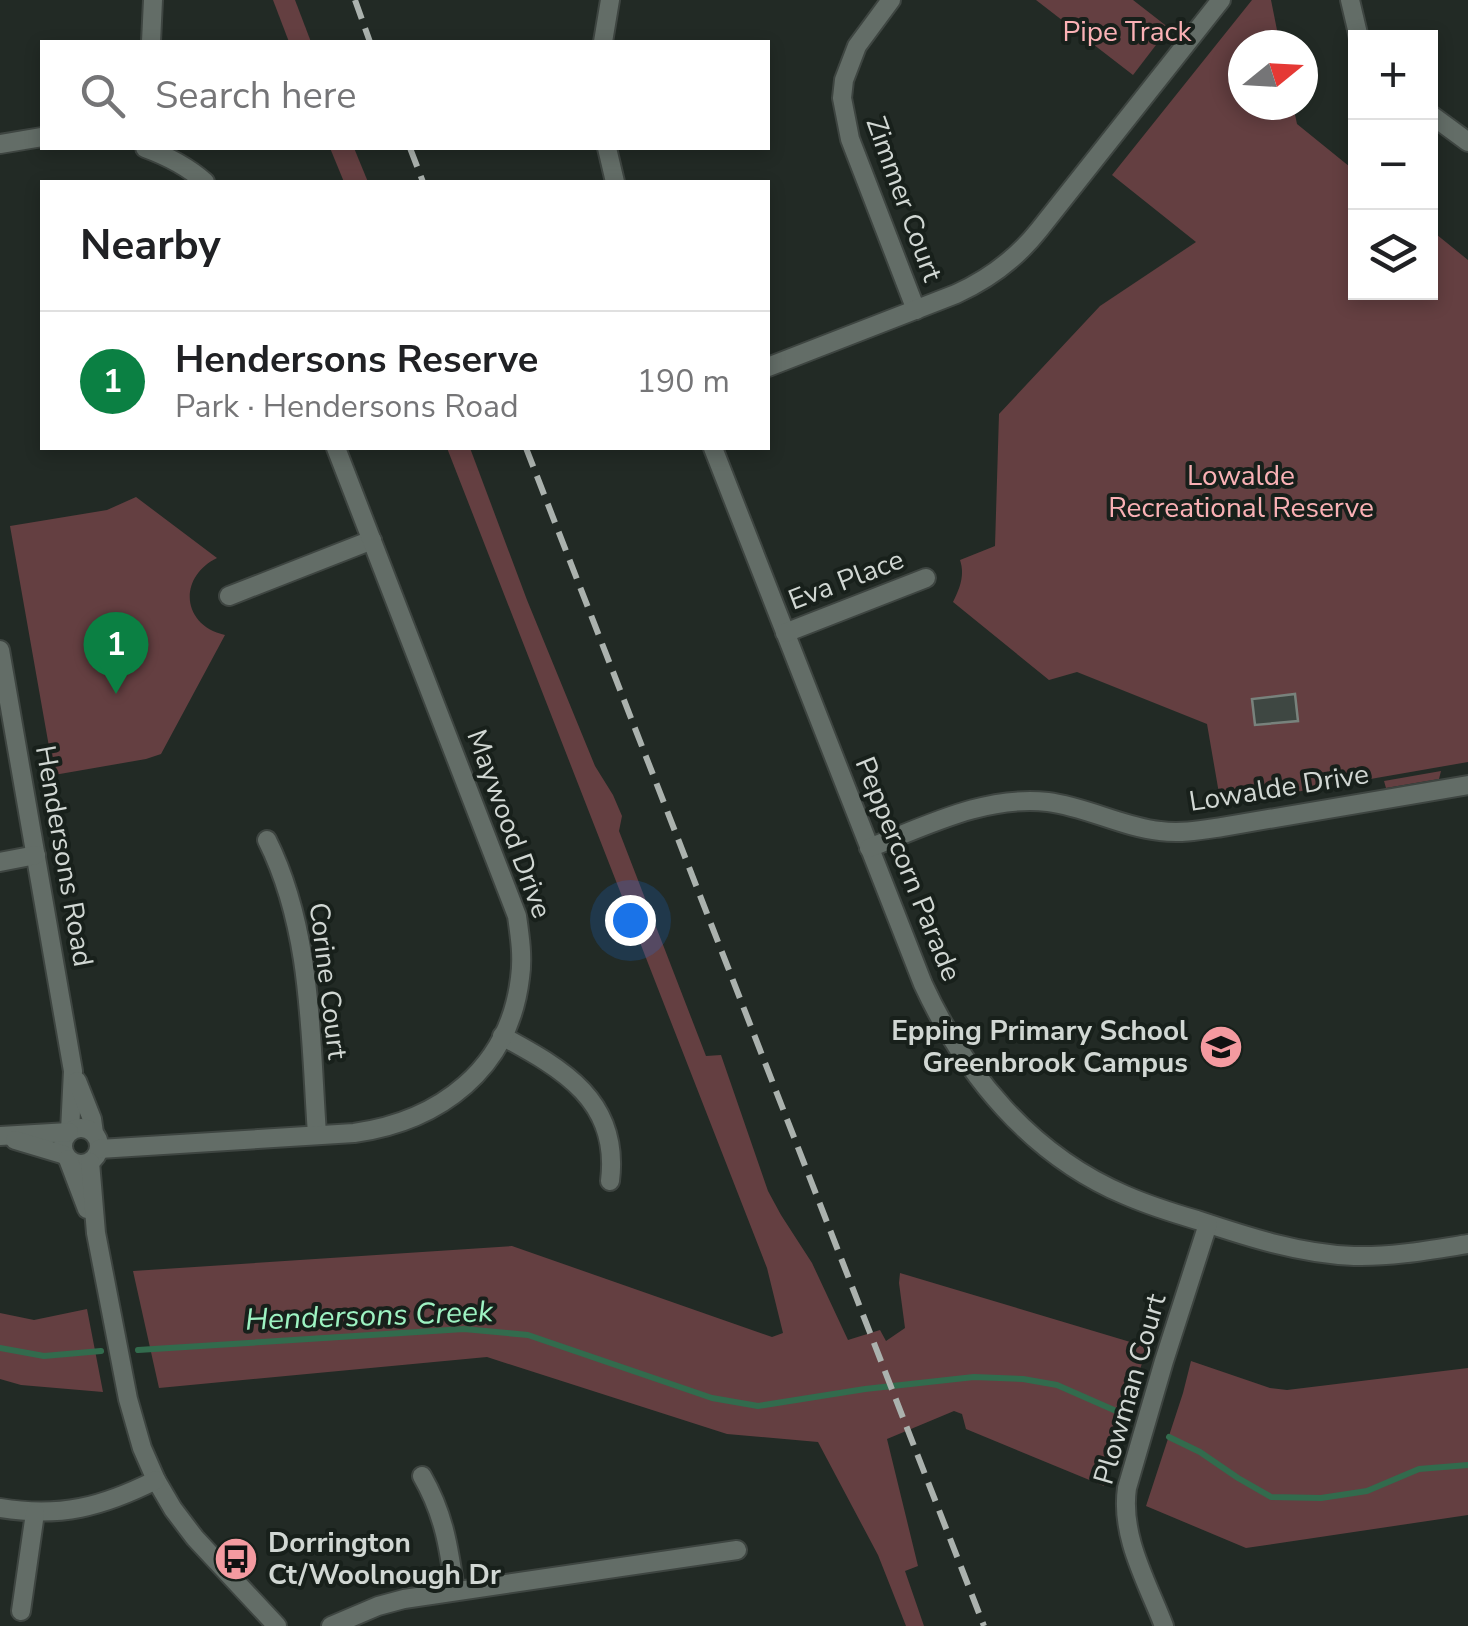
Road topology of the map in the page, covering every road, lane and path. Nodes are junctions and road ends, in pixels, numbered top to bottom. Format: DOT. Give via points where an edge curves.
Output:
graph roads {
  1 [pos="153,0"];
  2 [pos="610,0"];
  3 [pos="892,0"];
  4 [pos="1221,0"];
  5 [pos="1350,0"];
  6 [pos="1357,30"];
  7 [pos="151,40"];
  8 [pos="603,40"];
  9 [pos="1438,120"];
  10 [pos="40,137"];
  11 [pos="1468,142"];
  12 [pos="0,144"];
  13 [pos="151,150"];
  14 [pos="607,150"];
  15 [pos="203,180"];
  16 [pos="615,180"];
  17 [pos="916,310"];
  18 [pos="770,366"];
  19 [pos="337,450"];
  20 [pos="714,450"];
  21 [pos="372,540"];
  22 [pos="926,578"];
  23 [pos="228,596"];
  24 [pos="786,632"];
  25 [pos="0,650"];
  26 [pos="1468,785"];
  27 [pos="267,840"];
  28 [pos="869,848"];
  29 [pos="36,856"];
  30 [pos="0,862"];
  31 [pos="502,1036"];
  32 [pos="74,1071"];
  33 [pos="70,1132"];
  34 [pos="317,1134"];
  35 [pos="0,1136"];
  36 [pos="94,1148"];
  37 [pos="67,1157"];
  38 [pos="610,1181"];
  39 [pos="1208,1224"];
  40 [pos="96,1233"];
  41 [pos="1468,1244"];
  42 [pos="422,1476"];
  43 [pos="156,1480"];
  44 [pos="0,1508"];
  45 [pos="35,1513"];
  46 [pos="738,1550"];
  47 [pos="455,1591"];
  48 [pos="21,1611"];
  49 [pos="277,1626"];
  50 [pos="331,1626"];
  51 [pos="1164,1626"];
  1 -- 7 [label="street"];
  2 -- 8 [label="street"];
  3 -- 17 [label="street, Zimmer Court" via="857,46 842,98 850,139"];
  4 -- 17 [label="street" via="1027,246 977,284"];
  5 -- 6 [label="street"];
  9 -- 11 [label="street"];
  10 -- 12 [label="street"];
  13 -- 15 [label="street"];
  14 -- 16 [label="street"];
  17 -- 18 [label="street"];
  19 -- 21 [label="street, Maywood Drive"];
  20 -- 24 [label="street, Peppercorn Parade"];
  21 -- 23 [label="street"];
  21 -- 31 [label="street, Maywood Drive" via="518,916 520,978"];
  22 -- 24 [label="street, Eva Place"];
  24 -- 28 [label="street, Peppercorn Parade"];
  25 -- 29 [label="street, Hendersons Road"];
  26 -- 28 [label="street, Lowalde Drive" via="1181,832 1048,802 1000,803"];
  27 -- 34 [label="street, Corine Court" via="288,889 302,953"];
  28 -- 39 [label="street, Peppercorn Parade" via="937,1014 991,1095 1080,1172"];
  29 -- 30 [label="street"];
  29 -- 32 [label="street, Hendersons Road"];
  31 -- 34 [label="street, Maywood Drive" via="478,1072 437,1106 379,1129"];
  31 -- 38 [label="street" via="558,1067 590,1099 610,1143"];
  32 -- 33 [label="street, Hendersons Road"];
  32 -- 36 [label="street, Hendersons Road"];
  33 -- 35 [label="street"];
  33 -- 36 [label="street" via="85,1128"];
  33 -- 37 [label="street" via="64,1140"];
  34 -- 36 [label="street, Maywood Drive"];
  35 -- 37 [label="street"];
  36 -- 37 [label="street" via="79,1164"];
  36 -- 40 [label="street, Hendersons Road"];
  37 -- 40 [label="street"];
  39 -- 41 [label="street, Peppercorn Parade" via="1279,1245 1352,1256"];
  39 -- 51 [label="street, Plowman Court" via="1124,1507"];
  40 -- 43 [label="street" via="133,1422"];
  42 -- 47 [label="street" via="444,1526"];
  43 -- 45 [label="street" via="102,1504"];
  43 -- 49 [label="street" via="194,1538"];
  44 -- 45 [label="street"];
  45 -- 48 [label="street"];
  46 -- 47 [label="street"];
  47 -- 50 [label="street" via="378,1606"];
}
